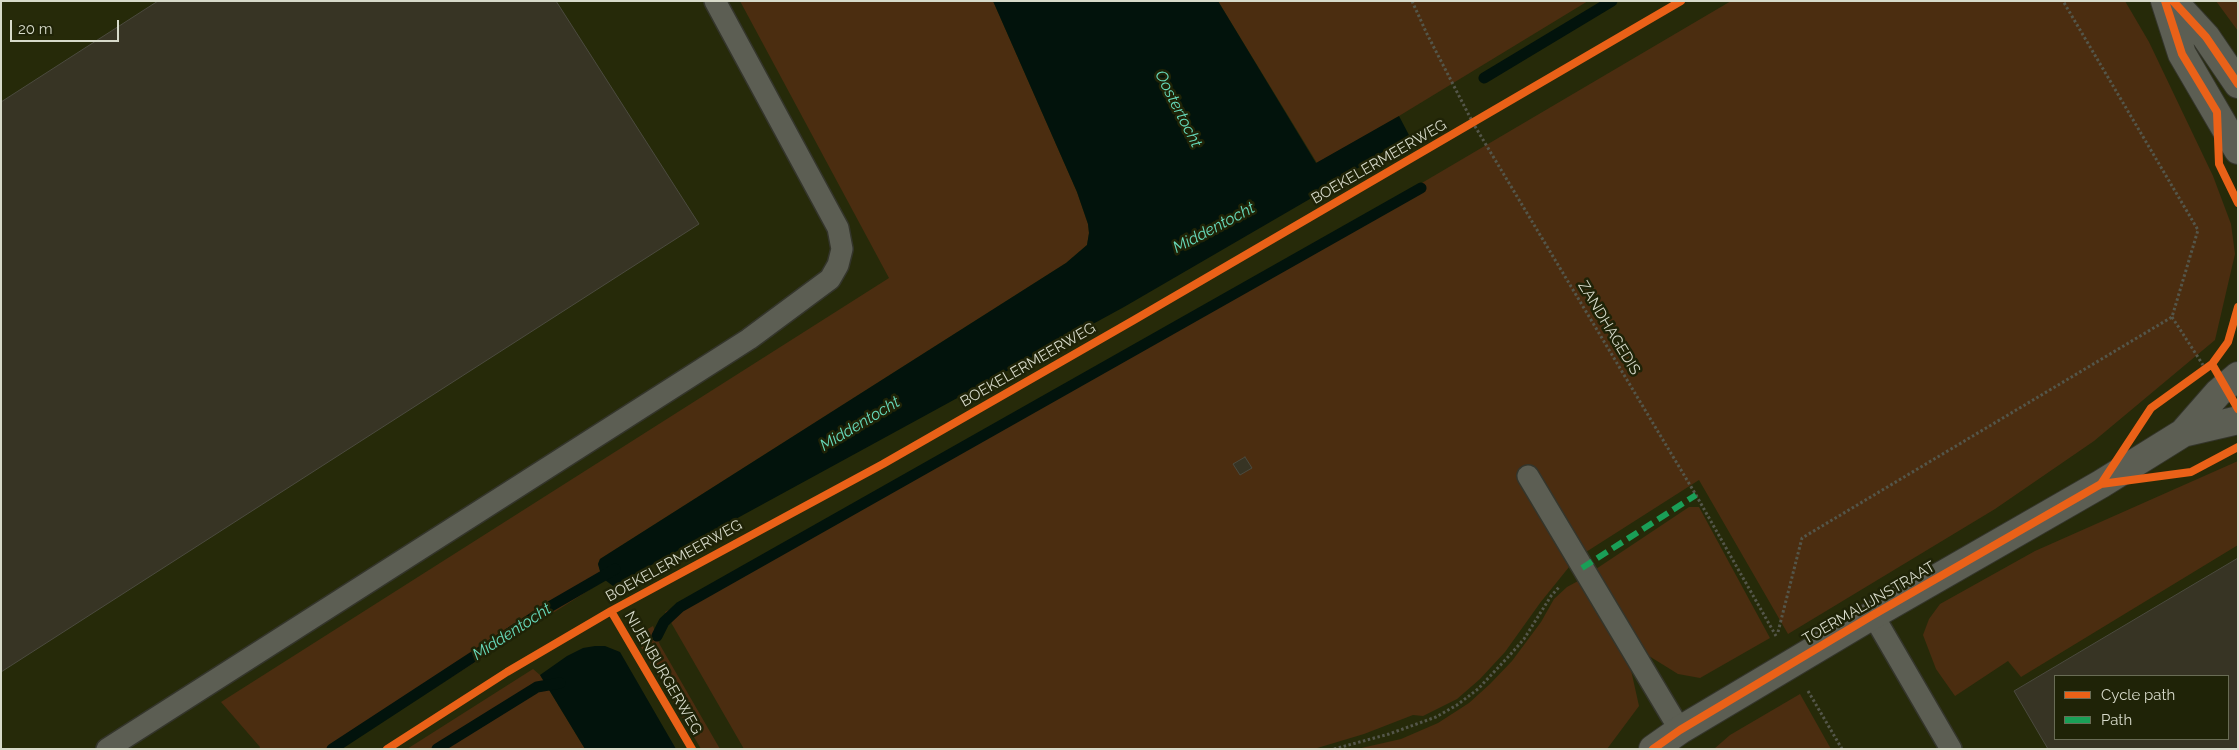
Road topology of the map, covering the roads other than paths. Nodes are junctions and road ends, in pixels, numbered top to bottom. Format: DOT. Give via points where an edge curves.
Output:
graph roads {
  1 [pos="715,1"];
  2 [pos="2165,1"];
  3 [pos="2173,1"];
  4 [pos="2238,84"];
  5 [pos="2238,150"];
  6 [pos="2225,376"];
  7 [pos="2238,420"];
  8 [pos="2184,433"];
  9 [pos="1528,476"];
  10 [pos="1873,615"];
  11 [pos="1680,730"];
  12 [pos="107,749"];
  13 [pos="1653,749"];
  14 [pos="1951,749"];
  1 -- 12 [label="lane" via="838,228 842,249 830,278 749,339"];
  2 -- 5 [label="street" via="2182,54"];
  3 -- 4 [label="street" via="2206,36"];
  6 -- 8 [label="street, TOERMALIJNSTRAAT"];
  7 -- 8 [label="street, TOERMALIJNSTRAAT"];
  8 -- 10 [label="street, TOERMALIJNSTRAAT"];
  9 -- 11 [label="lane"];
  10 -- 11 [label="street, TOERMALIJNSTRAAT"];
  10 -- 14 [label="lane"];
  11 -- 13 [label="street, TOERMALIJNSTRAAT"];
}
